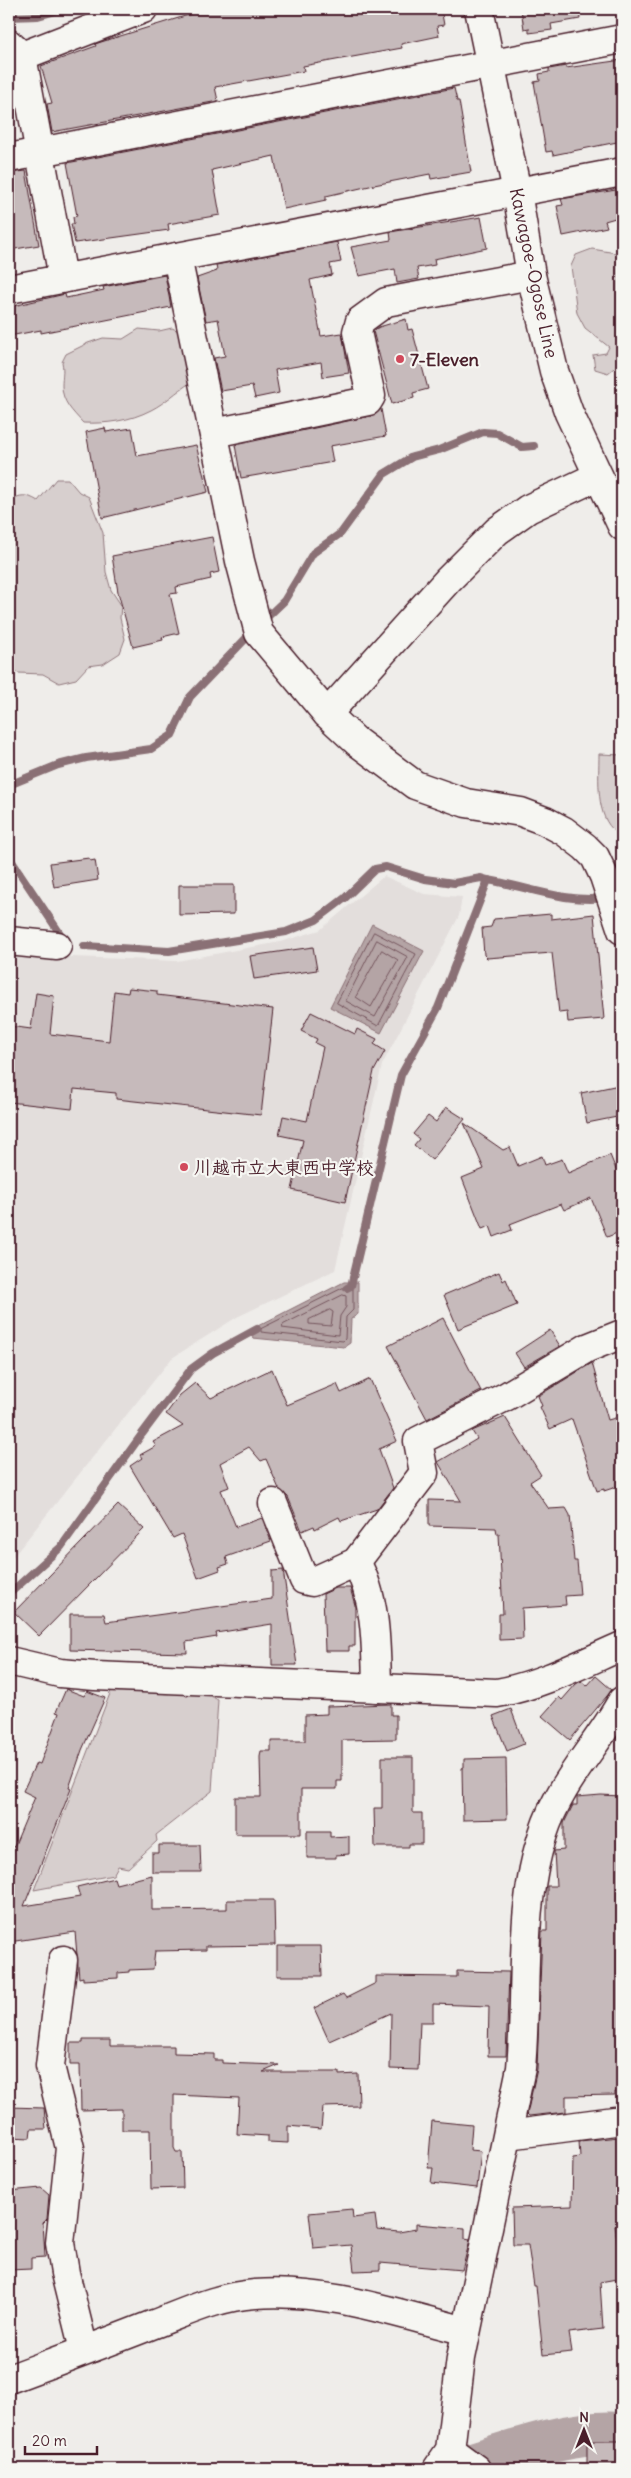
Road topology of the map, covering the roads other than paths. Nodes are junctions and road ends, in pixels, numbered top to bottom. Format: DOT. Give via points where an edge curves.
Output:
graph roads {
  1 [pos="143,9"];
  2 [pos="479,9"];
  3 [pos="622,39"];
  4 [pos="16,50"];
  5 [pos="490,66"];
  6 [pos="41,152"];
  7 [pos="9,158"];
  8 [pos="622,172"];
  9 [pos="517,192"];
  10 [pos="177,256"];
  11 [pos="531,275"];
  12 [pos="63,278"];
  13 [pos="9,289"];
  14 [pos="214,433"];
  15 [pos="598,476"];
  16 [pos="622,526"];
  17 [pos="327,714"];
  18 [pos="619,921"];
  19 [pos="9,941"];
  20 [pos="57,946"];
  21 [pos="622,1334"];
  22 [pos="273,1503"];
  23 [pos="356,1562"];
  24 [pos="622,1646"];
  25 [pos="9,1661"];
  26 [pos="377,1688"];
  27 [pos="622,1701"];
  28 [pos="63,1960"];
  29 [pos="622,2120"];
  30 [pos="508,2135"];
  31 [pos="466,2331"];
  32 [pos="84,2350"];
  33 [pos="9,2379"];
  34 [pos="457,2462"];
  1 -- 4 [label="street"];
  2 -- 5 [label="street, Kawagoe-Ogose Line"];
  3 -- 5 [label="street"];
  4 -- 6 [label="street"];
  5 -- 6 [label="street"];
  5 -- 9 [label="street, Kawagoe-Ogose Line"];
  6 -- 7 [label="street"];
  6 -- 12 [label="street"];
  8 -- 9 [label="street"];
  9 -- 10 [label="street"];
  9 -- 11 [label="street, Kawagoe-Ogose Line"];
  10 -- 12 [label="street"];
  10 -- 14 [label="street"];
  11 -- 14 [label="street" via="386,302 360,321 357,332 371,396 368,401"];
  11 -- 15 [label="street, Kawagoe-Ogose Line" via="554,372"];
  12 -- 13 [label="street"];
  14 -- 17 [label="street" via="257,627"];
  15 -- 16 [label="street, Kawagoe-Ogose Line"];
  15 -- 17 [label="street" via="528,509 497,531 448,580"];
  17 -- 18 [label="street" via="357,742 415,785 466,803 521,812 564,831 594,857"];
  19 -- 20 [label="street"];
  21 -- 23 [label="street" via="587,1348 507,1396 418,1441 424,1473"];
  22 -- 23 [label="street" via="304,1580 312,1582"];
  23 -- 26 [label="street" via="368,1590 376,1645"];
  24 -- 26 [label="street" via="544,1680 497,1693"];
  25 -- 26 [label="street" via="60,1673 95,1676"];
  27 -- 30 [label="street" via="608,1728 585,1754 566,1785 543,1833 531,1891 521,2068"];
  28 -- 32 [label="street" via="50,2066 70,2148 60,2243"];
  29 -- 30 [label="street"];
  30 -- 31 [label="street"];
  31 -- 32 [label="street" via="341,2300 295,2294 256,2294 203,2304"];
  31 -- 34 [label="street"];
  32 -- 33 [label="street"];
}
